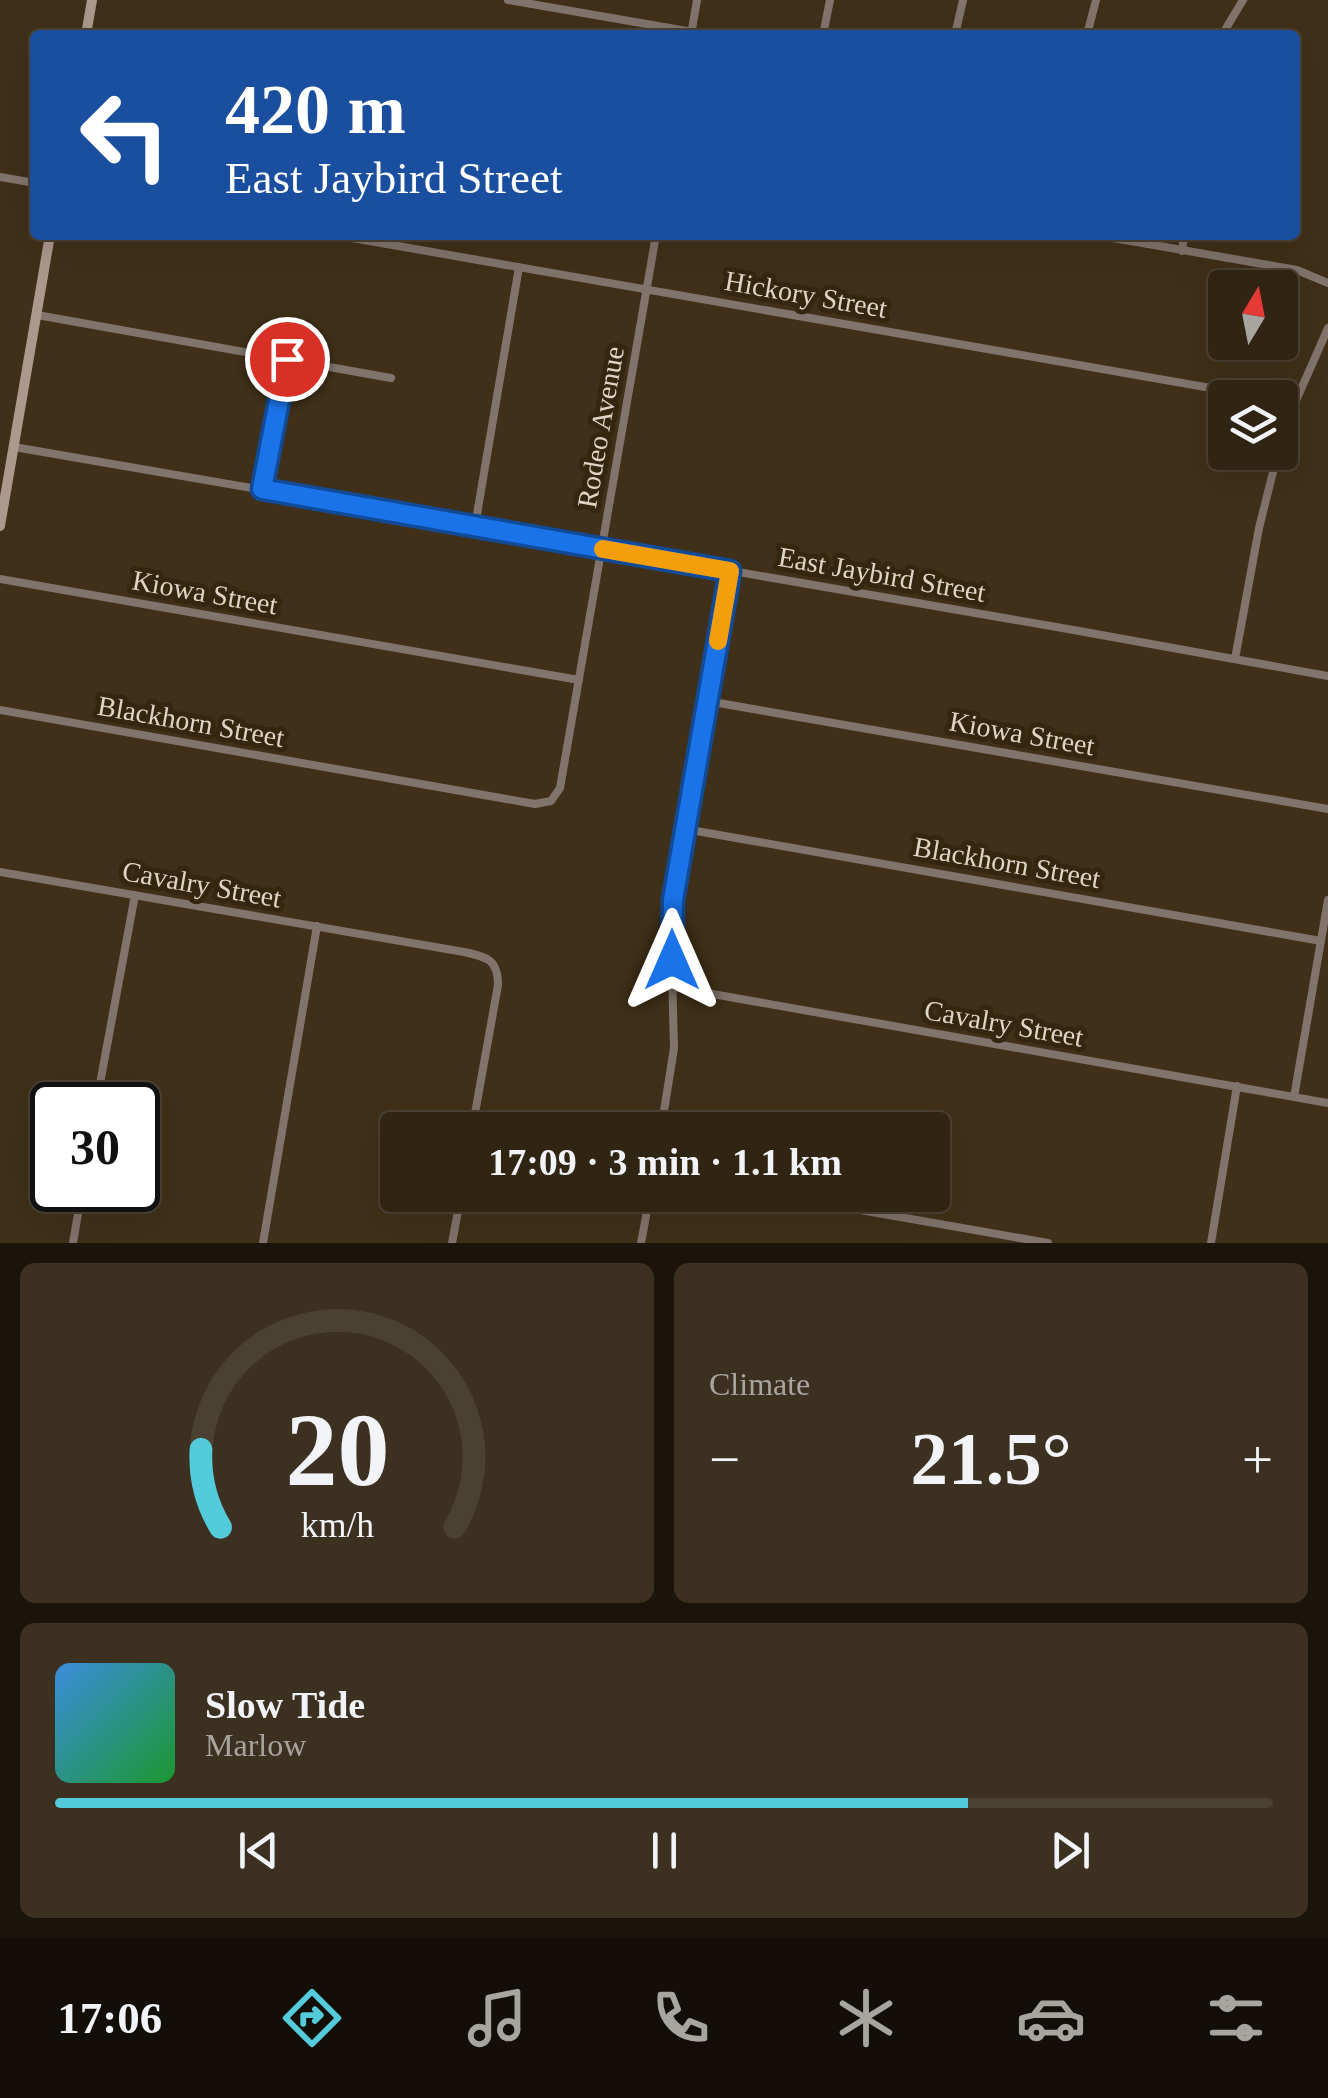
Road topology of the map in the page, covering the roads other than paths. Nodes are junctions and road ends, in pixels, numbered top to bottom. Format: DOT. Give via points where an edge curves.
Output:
graph roads {
  1 [pos="92,0"];
  2 [pos="508,0"];
  3 [pos="697,0"];
  4 [pos="830,0"];
  5 [pos="962,0"];
  6 [pos="1096,0"];
  7 [pos="1243,0"];
  8 [pos="87,30"];
  9 [pos="674,30"];
  10 [pos="692,30"];
  11 [pos="824,30"];
  12 [pos="956,30"];
  13 [pos="1088,30"];
  14 [pos="1225,30"];
  15 [pos="0,177"];
  16 [pos="30,182"];
  17 [pos="49,240"];
  18 [pos="365,240"];
  19 [pos="655,240"];
  20 [pos="1123,240"];
  21 [pos="1183,240"];
  22 [pos="1182,251"];
  23 [pos="519,267"];
  24 [pos="1328,283"];
  25 [pos="647,290"];
  26 [pos="37,316"];
  27 [pos="1328,328"];
  28 [pos="287,359"];
  29 [pos="391,378"];
  30 [pos="1208,388"];
  31 [pos="1298,396"];
  32 [pos="14,446"];
  33 [pos="1274,470"];
  34 [pos="262,489"];
  35 [pos="0,526"];
  36 [pos="474,526"];
  37 [pos="602,548"];
  38 [pos="730,571"];
  39 [pos="0,579"];
  40 [pos="1235,660"];
  41 [pos="1328,676"];
  42 [pos="579,680"];
  43 [pos="707,701"];
  44 [pos="0,710"];
  45 [pos="551,801"];
  46 [pos="1328,810"];
  47 [pos="685,830"];
  48 [pos="0,872"];
  49 [pos="134,895"];
  50 [pos="1328,900"];
  51 [pos="316,926"];
  52 [pos="1320,940"];
  53 [pos="673,987"];
  54 [pos="100,1082"];
  55 [pos="1237,1086"];
  56 [pos="1294,1097"];
  57 [pos="1328,1103"];
  58 [pos="475,1112"];
  59 [pos="664,1112"];
  60 [pos="78,1212"];
  61 [pos="457,1212"];
  62 [pos="647,1212"];
  63 [pos="872,1212"];
  64 [pos="73,1243"];
  65 [pos="263,1243"];
  66 [pos="452,1243"];
  67 [pos="642,1243"];
  68 [pos="1048,1243"];
  69 [pos="1211,1243"];
  1 -- 8 [label="main road"];
  2 -- 9 [label="street"];
  3 -- 10 [label="street"];
  4 -- 11 [label="street"];
  5 -- 12 [label="street"];
  6 -- 13 [label="street"];
  7 -- 14 [label="street"];
  15 -- 16 [label="street"];
  17 -- 26 [label="main road"];
  18 -- 23 [label="street, Hickory Street"];
  19 -- 25 [label="street, Rodeo Avenue"];
  20 -- 22 [label="street"];
  21 -- 22 [label="street"];
  22 -- 24 [label="street" via="1297,270"];
  23 -- 25 [label="street, Hickory Street"];
  23 -- 36 [label="street"];
  25 -- 30 [label="street, Hickory Street"];
  25 -- 37 [label="street, Rodeo Avenue"];
  26 -- 28 [label="street"];
  26 -- 32 [label="main road"];
  27 -- 31 [label="street"];
  28 -- 29 [label="street"];
  28 -- 34 [label="street"];
  32 -- 34 [label="street, East Jaybird Street"];
  32 -- 35 [label="main road"];
  33 -- 40 [label="street"];
  34 -- 36 [label="street, East Jaybird Street"];
  36 -- 37 [label="street, East Jaybird Street"];
  37 -- 38 [label="street, East Jaybird Street"];
  37 -- 42 [label="street, Rodeo Avenue"];
  38 -- 40 [label="street, East Jaybird Street"];
  38 -- 43 [label="street"];
  39 -- 42 [label="street, Kiowa Street"];
  40 -- 41 [label="street, East Jaybird Street"];
  42 -- 45 [label="street, Rodeo Avenue" via="560,788"];
  43 -- 46 [label="street, Kiowa Street"];
  43 -- 47 [label="street"];
  44 -- 45 [label="street, Blackhorn Street" via="535,804"];
  47 -- 52 [label="street, Blackhorn Street"];
  47 -- 53 [label="street" via="673,900"];
  48 -- 49 [label="street, Cavalry Street"];
  49 -- 51 [label="street, Cavalry Street"];
  49 -- 54 [label="street"];
  50 -- 52 [label="street"];
  51 -- 58 [label="street, Cavalry Street" via="481,955 494,964 498,981"];
  51 -- 65 [label="street"];
  52 -- 56 [label="street"];
  53 -- 55 [label="street, Cavalry Street"];
  53 -- 59 [label="street" via="674,1048"];
  55 -- 56 [label="street, Cavalry Street"];
  55 -- 69 [label="street"];
  56 -- 57 [label="street, Cavalry Street"];
  60 -- 64 [label="street"];
  61 -- 66 [label="street"];
  62 -- 67 [label="street"];
  63 -- 68 [label="street"];
}
